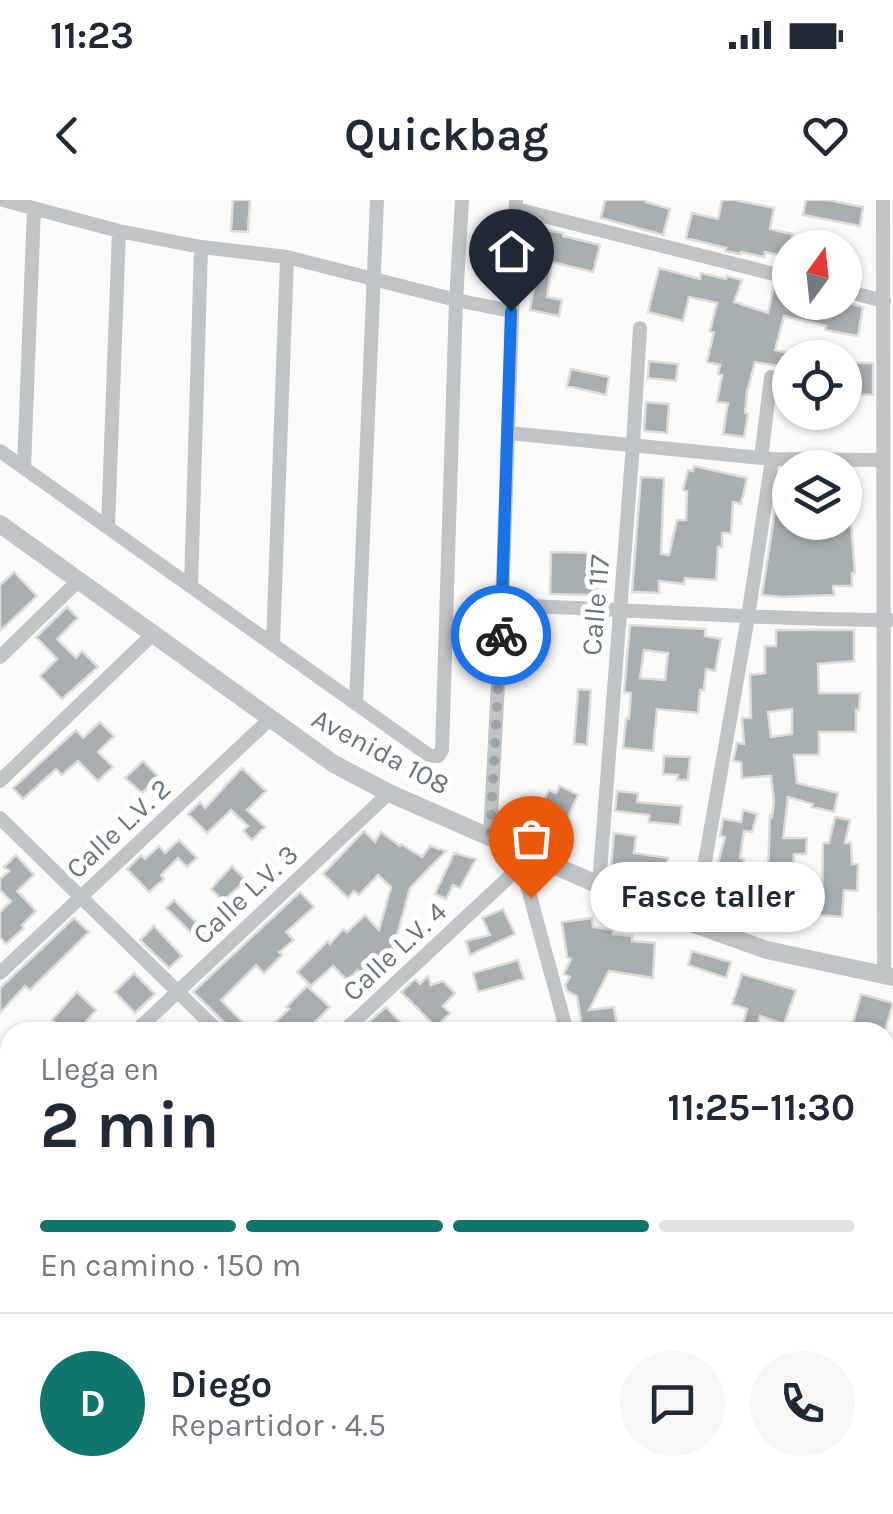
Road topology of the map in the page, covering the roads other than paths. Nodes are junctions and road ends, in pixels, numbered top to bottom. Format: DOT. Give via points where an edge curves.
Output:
graph roads {
  1 [pos="3,200"];
  2 [pos="377,200"];
  3 [pos="462,200"];
  4 [pos="884,200"];
  5 [pos="516,204"];
  6 [pos="34,208"];
  7 [pos="120,231"];
  8 [pos="202,247"];
  9 [pos="287,258"];
  10 [pos="772,273"];
  11 [pos="372,279"];
  12 [pos="862,296"];
  13 [pos="456,300"];
  14 [pos="884,301"];
  15 [pos="511,311"];
  16 [pos="640,328"];
  17 [pos="771,377"];
  18 [pos="508,433"];
  19 [pos="634,444"];
  20 [pos="0,451"];
  21 [pos="766,459"];
  22 [pos="883,460"];
  23 [pos="24,468"];
  24 [pos="0,524"];
  25 [pos="108,526"];
  26 [pos="78,581"];
  27 [pos="192,586"];
  28 [pos="502,605"];
  29 [pos="620,608"];
  30 [pos="748,617"];
  31 [pos="889,620"];
  32 [pos="153,634"];
  33 [pos="274,644"];
  34 [pos="0,657"];
  35 [pos="356,704"];
  36 [pos="270,719"];
  37 [pos="0,780"];
  38 [pos="389,792"];
  39 [pos="0,818"];
  40 [pos="490,837"];
  41 [pos="520,857"];
  42 [pos="598,885"];
  43 [pos="81,896"];
  44 [pos="694,924"];
  45 [pos="0,973"];
  46 [pos="888,976"];
  47 [pos="178,992"];
  48 [pos="146,1022"];
  49 [pos="209,1022"];
  50 [pos="353,1022"];
  51 [pos="564,1022"];
  1 -- 6 [label="street"];
  2 -- 11 [label="street"];
  3 -- 13 [label="street"];
  4 -- 14 [label="street"];
  5 -- 10 [label="street"];
  5 -- 15 [label="street"];
  6 -- 7 [label="street"];
  6 -- 23 [label="street"];
  7 -- 8 [label="street"];
  7 -- 25 [label="street"];
  8 -- 9 [label="street"];
  8 -- 27 [label="street"];
  9 -- 11 [label="street"];
  9 -- 33 [label="street"];
  11 -- 13 [label="street"];
  11 -- 35 [label="street"];
  12 -- 14 [label="street"];
  13 -- 15 [label="street"];
  13 -- 35 [label="street" via="440,754 430,756"];
  14 -- 22 [label="street"];
  15 -- 18 [label="street"];
  16 -- 19 [label="street, Calle 117"];
  17 -- 21 [label="street"];
  18 -- 19 [label="street"];
  18 -- 28 [label="street"];
  19 -- 21 [label="street"];
  19 -- 29 [label="street, Calle 117"];
  20 -- 23 [label="street"];
  21 -- 22 [label="street"];
  21 -- 30 [label="street"];
  22 -- 31 [label="street"];
  23 -- 25 [label="street"];
  24 -- 26 [label="street, Avenida 108"];
  25 -- 27 [label="street"];
  26 -- 32 [label="street, Avenida 108"];
  26 -- 34 [label="street"];
  27 -- 33 [label="street"];
  28 -- 29 [label="street"];
  28 -- 40 [label="street"];
  29 -- 30 [label="street"];
  29 -- 42 [label="street, Calle 117"];
  30 -- 31 [label="street"];
  30 -- 44 [label="street"];
  31 -- 46 [label="street"];
  32 -- 36 [label="street, Avenida 108"];
  32 -- 37 [label="street"];
  33 -- 35 [label="street"];
  36 -- 38 [label="street, Avenida 108"];
  36 -- 43 [label="street, Calle L.V. 2"];
  38 -- 40 [label="street, Avenida 108"];
  38 -- 47 [label="street, Calle L.V. 3"];
  39 -- 43 [label="street"];
  40 -- 41 [label="street, Avenida 108"];
  41 -- 42 [label="street, Avenida 108"];
  41 -- 50 [label="street, Calle L.V. 4"];
  41 -- 51 [label="street"];
  42 -- 44 [label="street, Avenida 108"];
  43 -- 45 [label="street, Calle L.V. 2"];
  43 -- 47 [label="street"];
  44 -- 46 [label="street, Avenida 108" via="767,950"];
  47 -- 48 [label="street, Calle L.V. 3"];
  47 -- 49 [label="street"];
}
